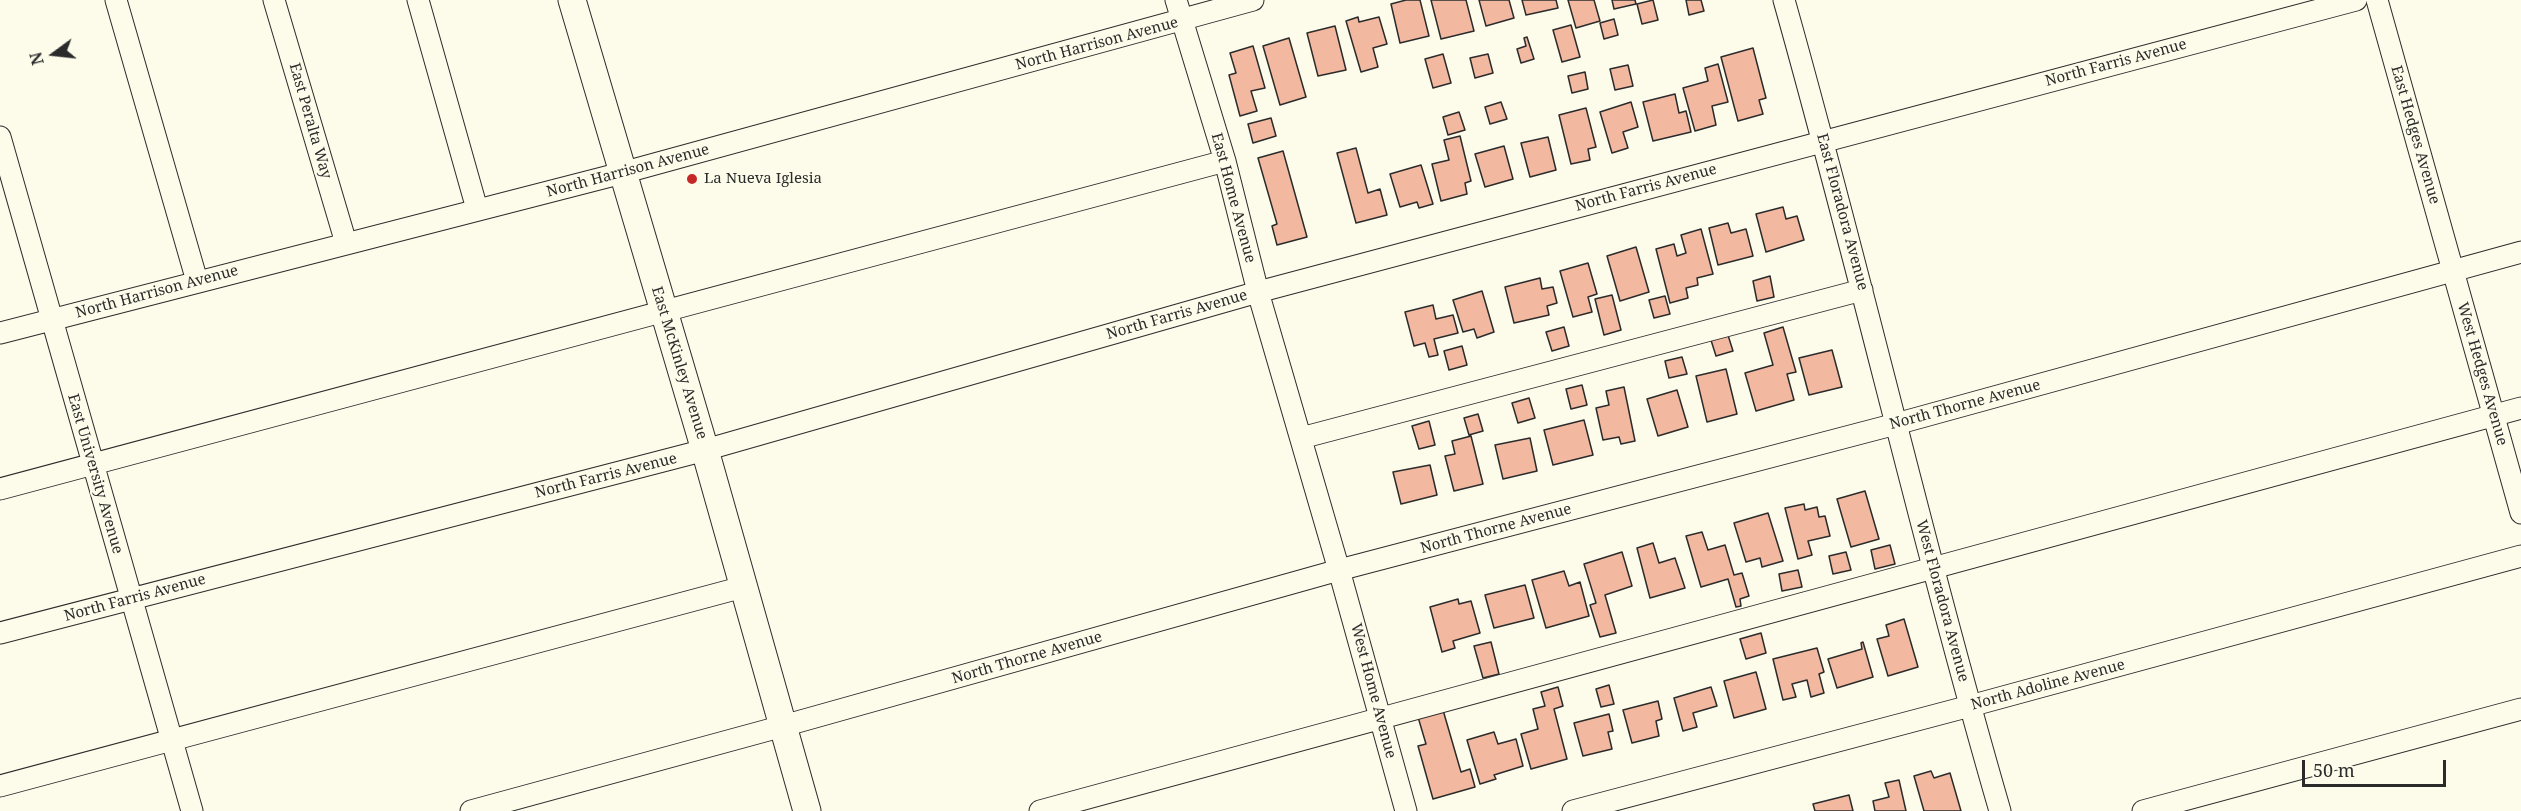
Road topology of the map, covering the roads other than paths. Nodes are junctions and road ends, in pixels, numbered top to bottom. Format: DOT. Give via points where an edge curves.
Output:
graph roads {
  1 [pos="116,0"];
  2 [pos="274,0"];
  3 [pos="418,0"];
  4 [pos="572,0"];
  5 [pos="1176,0"];
  6 [pos="1253,0"];
  7 [pos="1784,0"];
  8 [pos="2356,0"];
  9 [pos="2377,0"];
  10 [pos="1182,21"];
  11 [pos="0,137"];
  12 [pos="1823,140"];
  13 [pos="1225,161"];
  14 [pos="622,173"];
  15 [pos="477,209"];
  16 [pos="345,243"];
  17 [pos="2521,252"];
  18 [pos="2452,270"];
  19 [pos="197,281"];
  20 [pos="1862,290"];
  21 [pos="1258,292"];
  22 [pos="663,310"];
  23 [pos="51,319"];
  24 [pos="0,333"];
  25 [pos="2521,408"];
  26 [pos="2494,416"];
  27 [pos="1896,424"];
  28 [pos="1301,438"];
  29 [pos="705,450"];
  30 [pos="92,464"];
  31 [pos="0,489"];
  32 [pos="2521,513"];
  33 [pos="2521,556"];
  34 [pos="1934,568"];
  35 [pos="1340,570"];
  36 [pos="743,587"];
  37 [pos="130,598"];
  38 [pos="0,633"];
  39 [pos="1970,706"];
  40 [pos="2521,709"];
  41 [pos="1380,718"];
  42 [pos="783,726"];
  43 [pos="172,740"];
  44 [pos="0,786"];
  45 [pos="192,811"];
  46 [pos="471,811"];
  47 [pos="807,811"];
  48 [pos="1040,811"];
  49 [pos="1406,811"];
  50 [pos="1573,811"];
  51 [pos="2001,811"];
  52 [pos="2143,811"];
  1 -- 19 [label="street"];
  2 -- 16 [label="street, East Peralta Way"];
  3 -- 15 [label="street"];
  4 -- 14 [label="main road, East McKinley Avenue"];
  5 -- 10 [label="street, East Home Avenue"];
  6 -- 10 [label="street, North Harrison Avenue"];
  7 -- 12 [label="street, East Floradora Avenue"];
  8 -- 12 [label="street, North Farris Avenue"];
  9 -- 18 [label="street, East Hedges Avenue"];
  10 -- 13 [label="street, East Home Avenue"];
  10 -- 14 [label="street, North Harrison Avenue"];
  11 -- 23 [label="street, East University Avenue"];
  12 -- 20 [label="street, East Floradora Avenue"];
  12 -- 21 [label="street, North Farris Avenue"];
  13 -- 21 [label="street, East Home Avenue"];
  13 -- 22 [label="street"];
  14 -- 15 [label="street, North Harrison Avenue"];
  14 -- 22 [label="main road, East McKinley Avenue"];
  15 -- 16 [label="street, North Harrison Avenue"];
  16 -- 19 [label="street, North Harrison Avenue"];
  17 -- 18 [label="street, North Thorne Avenue"];
  18 -- 26 [label="street, West Hedges Avenue"];
  18 -- 27 [label="street, North Thorne Avenue"];
  19 -- 23 [label="street, North Harrison Avenue"];
  20 -- 27 [label="street, East Floradora Avenue"];
  20 -- 28 [label="street"];
  21 -- 28 [label="street, East Home Avenue"];
  21 -- 29 [label="street, North Farris Avenue"];
  22 -- 29 [label="main road, East McKinley Avenue"];
  22 -- 30 [label="street"];
  23 -- 24 [label="street, North Harrison Avenue"];
  23 -- 30 [label="street, East University Avenue"];
  25 -- 26 [label="street"];
  26 -- 32 [label="street, West Hedges Avenue"];
  26 -- 34 [label="street"];
  27 -- 34 [label="street, West Floradora Avenue"];
  27 -- 35 [label="street, North Thorne Avenue"];
  28 -- 35 [label="street, East Home Avenue"];
  29 -- 36 [label="main road, East McKinley Avenue"];
  29 -- 37 [label="street, North Farris Avenue"];
  30 -- 31 [label="street"];
  30 -- 37 [label="street, East University Avenue"];
  33 -- 39 [label="street, North Adoline Avenue"];
  34 -- 39 [label="street, West Floradora Avenue"];
  34 -- 41 [label="street"];
  35 -- 41 [label="street, West Home Avenue"];
  35 -- 42 [label="street, North Thorne Avenue"];
  36 -- 42 [label="main road, East McKinley Avenue"];
  36 -- 43 [label="street"];
  37 -- 38 [label="street, North Farris Avenue"];
  37 -- 43 [label="street, East University Avenue"];
  39 -- 50 [label="street, North Adoline Avenue"];
  39 -- 51 [label="street, West Floradora Avenue"];
  40 -- 52 [label="street"];
  41 -- 48 [label="street"];
  41 -- 49 [label="street, West Home Avenue"];
  42 -- 46 [label="street, North Thorne Avenue"];
  42 -- 47 [label="main road, East McKinley Avenue"];
  43 -- 44 [label="street"];
  43 -- 45 [label="street, East University Avenue"];
}
